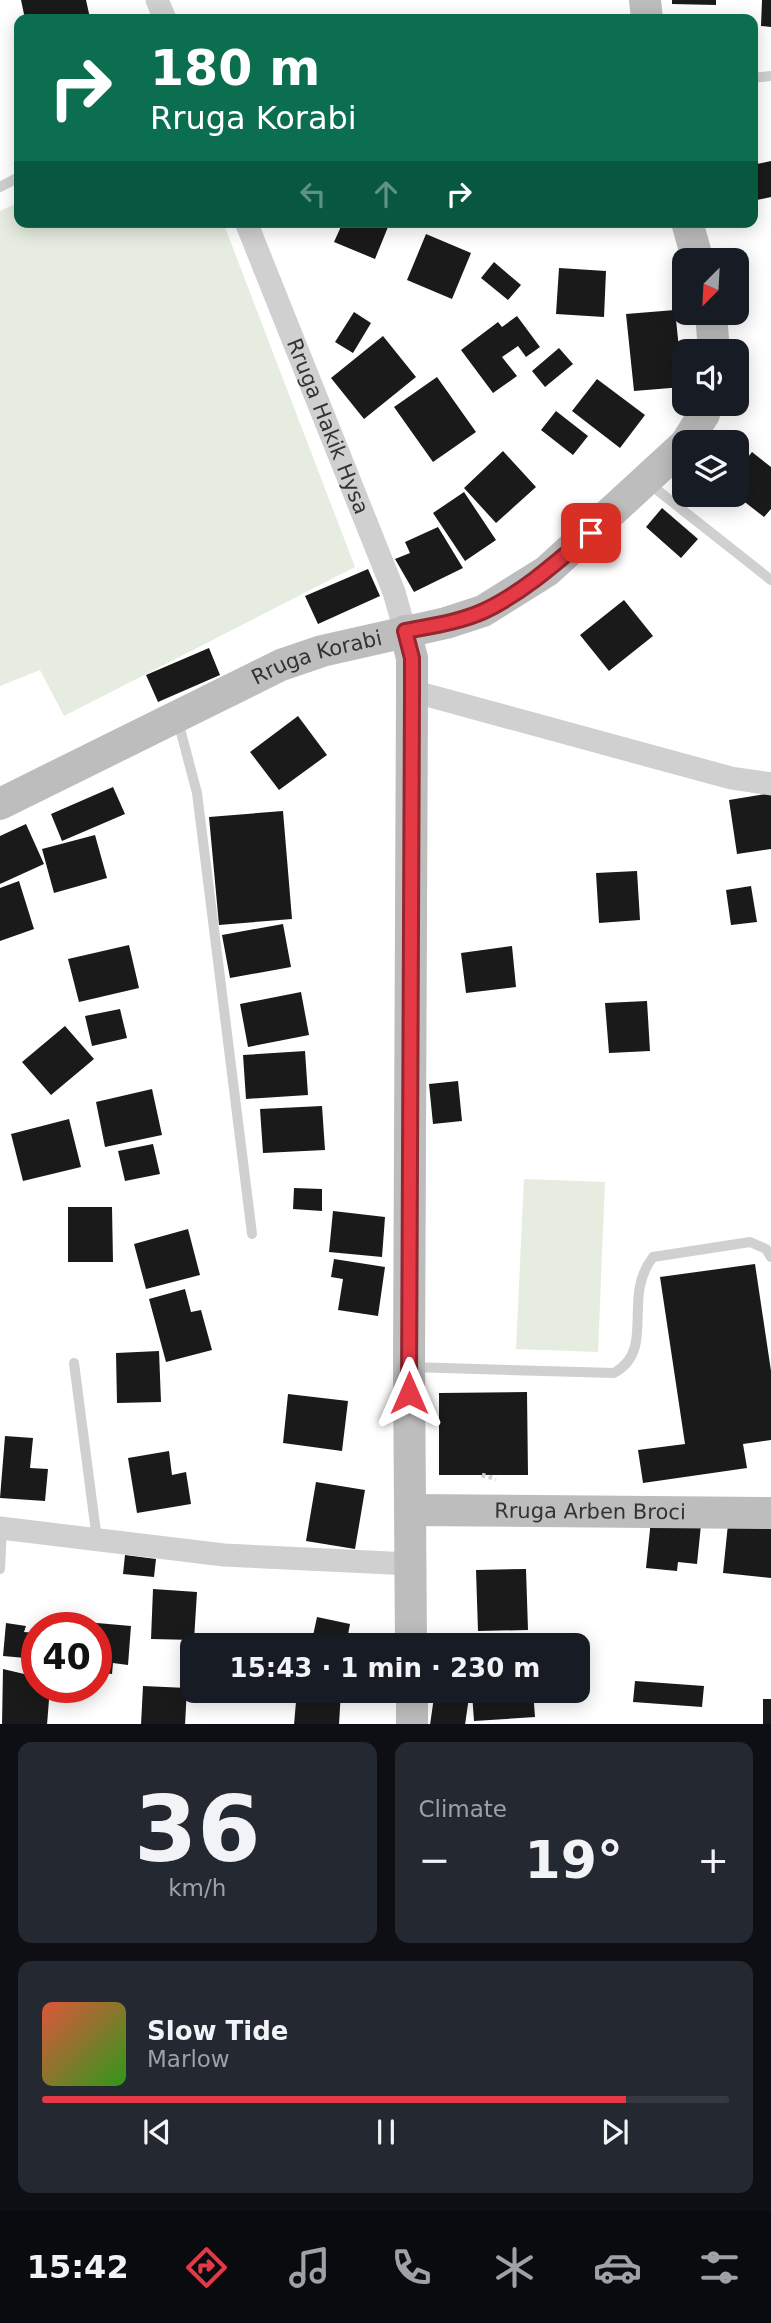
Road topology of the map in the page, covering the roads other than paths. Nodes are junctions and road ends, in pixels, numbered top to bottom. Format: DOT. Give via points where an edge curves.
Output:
graph roads {
  1 [pos="248,228"];
  2 [pos="689,228"];
  3 [pos="694,248"];
  4 [pos="672,456"];
  5 [pos="646,481"];
  6 [pos="771,580"];
  7 [pos="405,631"];
  8 [pos="412,691"];
  9 [pos="177,719"];
  10 [pos="771,784"];
  11 [pos="0,804"];
  12 [pos="252,1234"];
  13 [pos="771,1257"];
  14 [pos="74,1363"];
  15 [pos="409,1367"];
  16 [pos="410,1510"];
  17 [pos="771,1513"];
  18 [pos="1,1528"];
  19 [pos="97,1542"];
  20 [pos="411,1563"];
  21 [pos="0,1569"];
  22 [pos="411,1633"];
  23 [pos="412,1703"];
  24 [pos="412,1724"];
  1 -- 7 [label="street, Rruga Hakik Hysa" via="394,592"];
  2 -- 3 [label="street"];
  4 -- 5 [label="street, Rruga Korabi"];
  5 -- 6 [label="lane"];
  5 -- 7 [label="street, Rruga Korabi" via="547,571 508,598 471,615"];
  7 -- 8 [label="street" via="412,658"];
  7 -- 9 [label="street, Rruga Korabi" via="281,665"];
  8 -- 10 [label="street" via="731,778"];
  8 -- 15 [label="street"];
  9 -- 11 [label="street, Rruga Korabi"];
  9 -- 12 [label="lane" via="197,793"];
  13 -- 15 [label="lane" via="766,1249 750,1242 653,1257 638,1283 636,1348 628,1365 614,1373"];
  14 -- 19 [label="lane"];
  15 -- 16 [label="street"];
  16 -- 17 [label="street, Rruga Arben Broci"];
  16 -- 20 [label="street"];
  18 -- 19 [label="street"];
  18 -- 21 [label="lane"];
  19 -- 20 [label="street" via="223,1555"];
  20 -- 22 [label="street"];
  23 -- 24 [label="street"];
}
